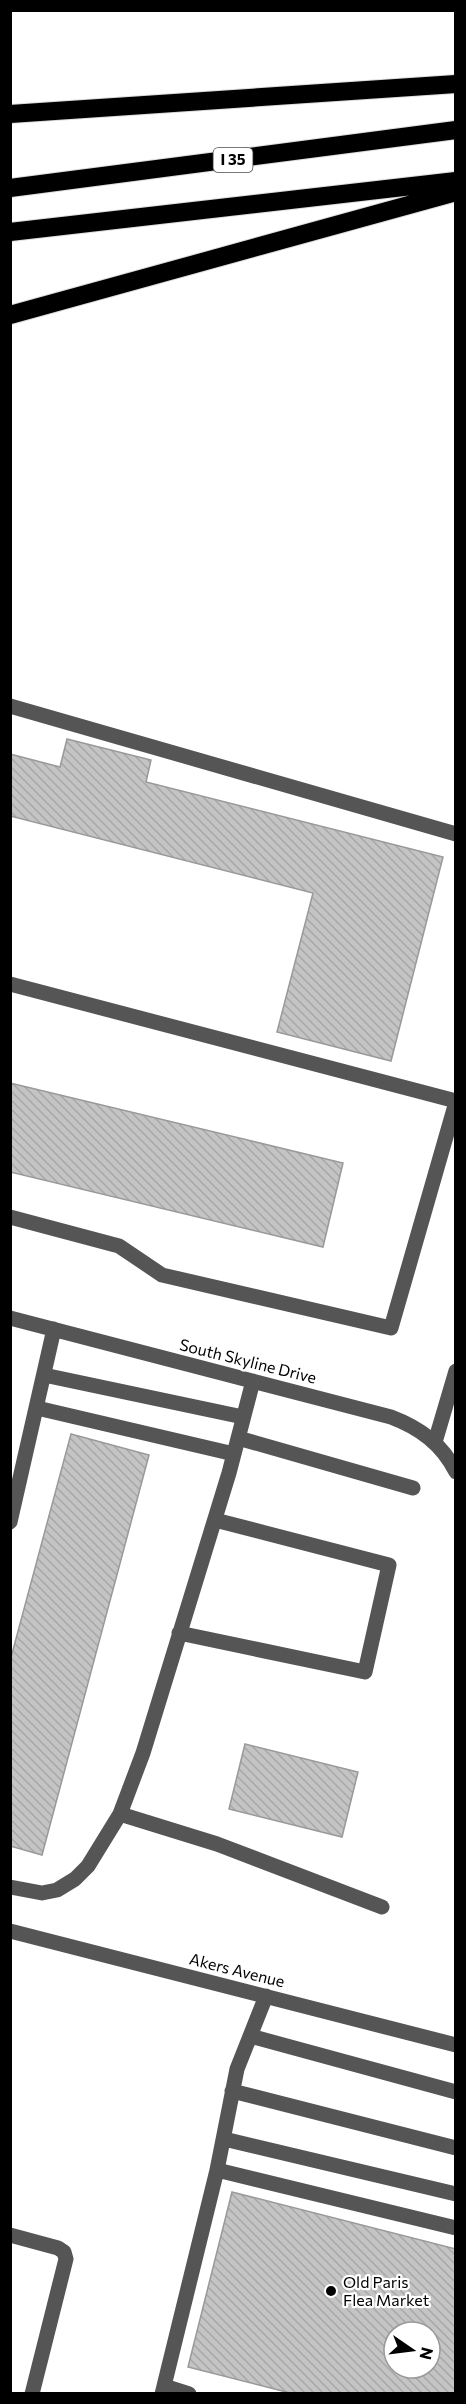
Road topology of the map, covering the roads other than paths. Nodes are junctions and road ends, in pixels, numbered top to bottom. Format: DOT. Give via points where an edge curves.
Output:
graph roads {
  1 [pos="456,84"];
  2 [pos="10,114"];
  3 [pos="456,130"];
  4 [pos="456,181"];
  5 [pos="10,188"];
  6 [pos="456,192"];
  7 [pos="10,232"];
  8 [pos="10,315"];
  9 [pos="10,706"];
  10 [pos="456,834"];
  11 [pos="10,984"];
  12 [pos="456,1102"];
  13 [pos="10,1217"];
  14 [pos="10,1318"];
  15 [pos="54,1329"];
  16 [pos="456,1371"];
  17 [pos="44,1375"];
  18 [pos="253,1381"];
  19 [pos="37,1408"];
  20 [pos="243,1417"];
  21 [pos="238,1438"];
  22 [pos="435,1442"];
  23 [pos="234,1454"];
  24 [pos="456,1472"];
  25 [pos="413,1488"];
  26 [pos="215,1520"];
  27 [pos="10,1522"];
  28 [pos="179,1633"];
  29 [pos="120,1814"];
  30 [pos="10,1887"];
  31 [pos="382,1907"];
  32 [pos="10,1931"];
  33 [pos="266,1996"];
  34 [pos="250,2036"];
  35 [pos="456,2044"];
  36 [pos="232,2091"];
  37 [pos="456,2092"];
  38 [pos="224,2139"];
  39 [pos="456,2148"];
  40 [pos="217,2170"];
  41 [pos="456,2194"];
  42 [pos="456,2228"];
  43 [pos="10,2235"];
  44 [pos="163,2390"];
  45 [pos="32,2394"];
  46 [pos="189,2394"];
  1 -- 2 [label="highway"];
  3 -- 5 [label="highway, I 35"];
  4 -- 7 [label="highway"];
  6 -- 8 [label="highway"];
  9 -- 10 [label="street"];
  11 -- 12 [label="street"];
  12 -- 13 [label="street" via="391,1328 162,1275 118,1246"];
  14 -- 15 [label="street, South Skyline Drive"];
  15 -- 17 [label="street"];
  15 -- 18 [label="street, South Skyline Drive"];
  16 -- 22 [label="street"];
  17 -- 19 [label="street"];
  17 -- 20 [label="street"];
  18 -- 20 [label="street"];
  18 -- 22 [label="street, South Skyline Drive" via="391,1417"];
  19 -- 23 [label="street"];
  19 -- 27 [label="street"];
  20 -- 21 [label="street"];
  21 -- 23 [label="street"];
  21 -- 25 [label="street"];
  22 -- 24 [label="street, South Skyline Drive"];
  23 -- 26 [label="street"];
  26 -- 28 [label="street"];
  26 -- 28 [label="street" via="389,1565 364,1672"];
  28 -- 29 [label="street" via="143,1754"];
  29 -- 30 [label="street" via="75,1880 42,1893"];
  29 -- 31 [label="street" via="217,1844"];
  32 -- 33 [label="street, Akers Avenue"];
  33 -- 34 [label="street"];
  33 -- 35 [label="street, Akers Avenue"];
  34 -- 36 [label="street"];
  34 -- 37 [label="street"];
  36 -- 38 [label="street"];
  36 -- 39 [label="street"];
  38 -- 40 [label="street"];
  38 -- 41 [label="street"];
  40 -- 42 [label="street"];
  40 -- 44 [label="street"];
  43 -- 45 [label="street" via="58,2247 66,2259"];
  44 -- 46 [label="street"];
}
